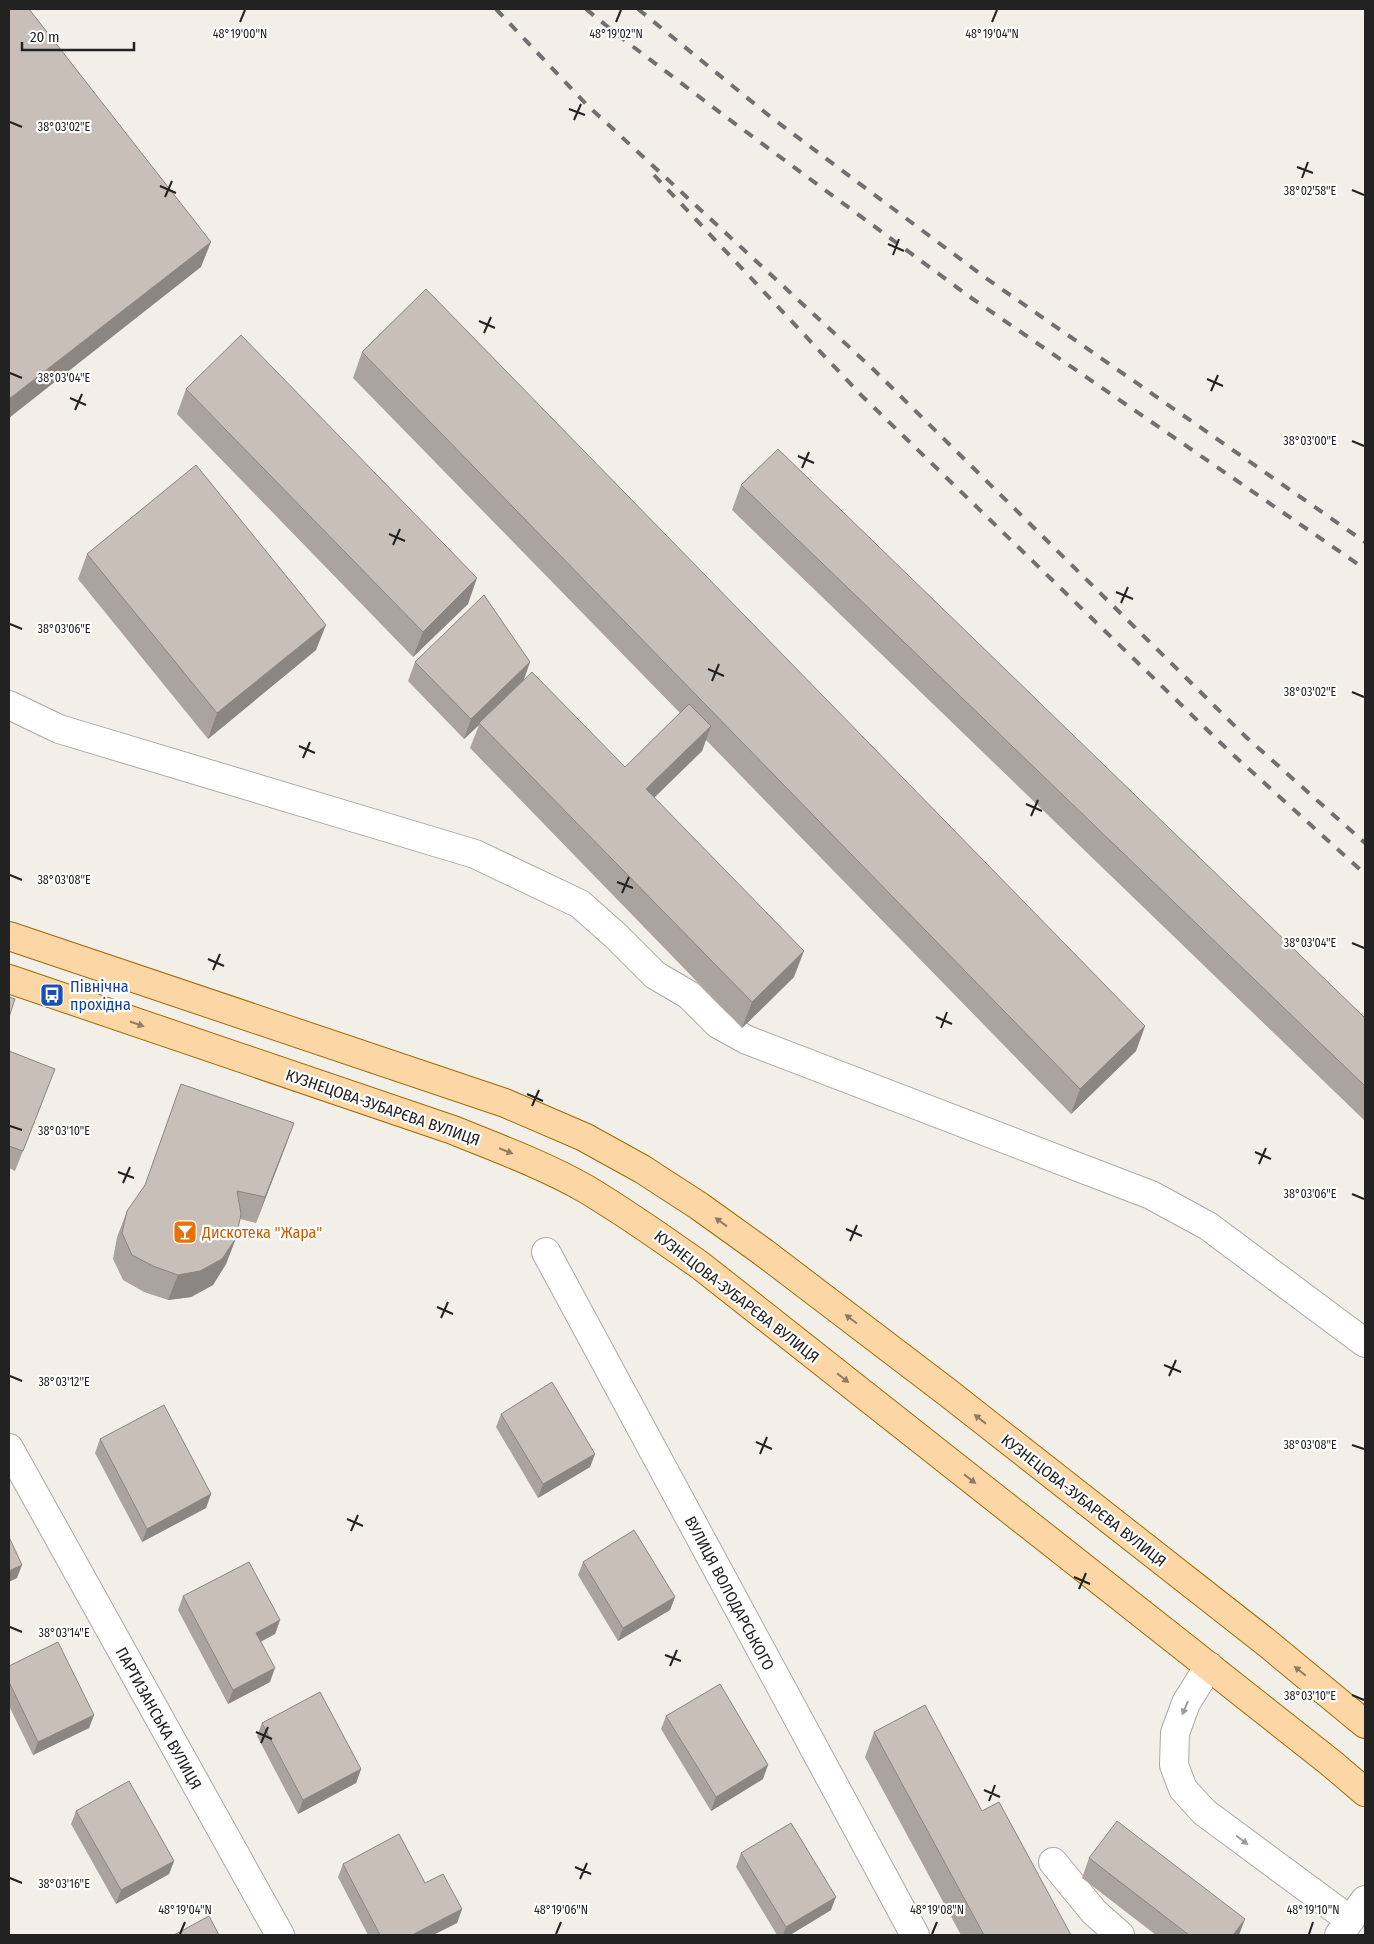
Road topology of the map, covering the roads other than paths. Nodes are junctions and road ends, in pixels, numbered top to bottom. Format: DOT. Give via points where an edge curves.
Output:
graph roads {
  1 [pos="9,704"];
  2 [pos="9,936"];
  3 [pos="9,980"];
  4 [pos="546,1252"];
  5 [pos="1365,1343"];
  6 [pos="9,1448"];
  7 [pos="1209,1666"];
  8 [pos="1365,1724"];
  9 [pos="1365,1792"];
  10 [pos="1053,1862"];
  11 [pos="1351,1918"];
  12 [pos="280,1935"];
  13 [pos="915,1935"];
  14 [pos="1120,1935"];
  1 -- 5 [label="street" via="59,729 475,854 580,904 655,975 689,995 718,1024 747,1040 1152,1195 1208,1226"];
  8 -- 2 [label="main road, КУЗНЕЦОВА-ЗУБАРЄВА ВУЛИЦЯ, one-way" via="1267,1643 764,1252 642,1169 584,1137 505,1103"];
  3 -- 7 [label="main road, КУЗНЕЦОВА-ЗУБАРЄВА ВУЛИЦЯ, one-way" via="452,1130 584,1188 642,1223 701,1266"];
  4 -- 13 [label="street, ВУЛИЦЯ ВОЛОДАРСЬКОГО"];
  6 -- 12 [label="street, ПАРТИЗАНСЬКА ВУЛИЦЯ"];
  7 -- 9 [label="main road, КУЗНЕЦОВА-ЗУБАРЄВА ВУЛИЦЯ"];
  7 -- 11 [label="street, one-way" via="1186,1704 1175,1733 1174,1765 1183,1789 1204,1812"];
  10 -- 14 [label="street" via="1094,1912"];
}
